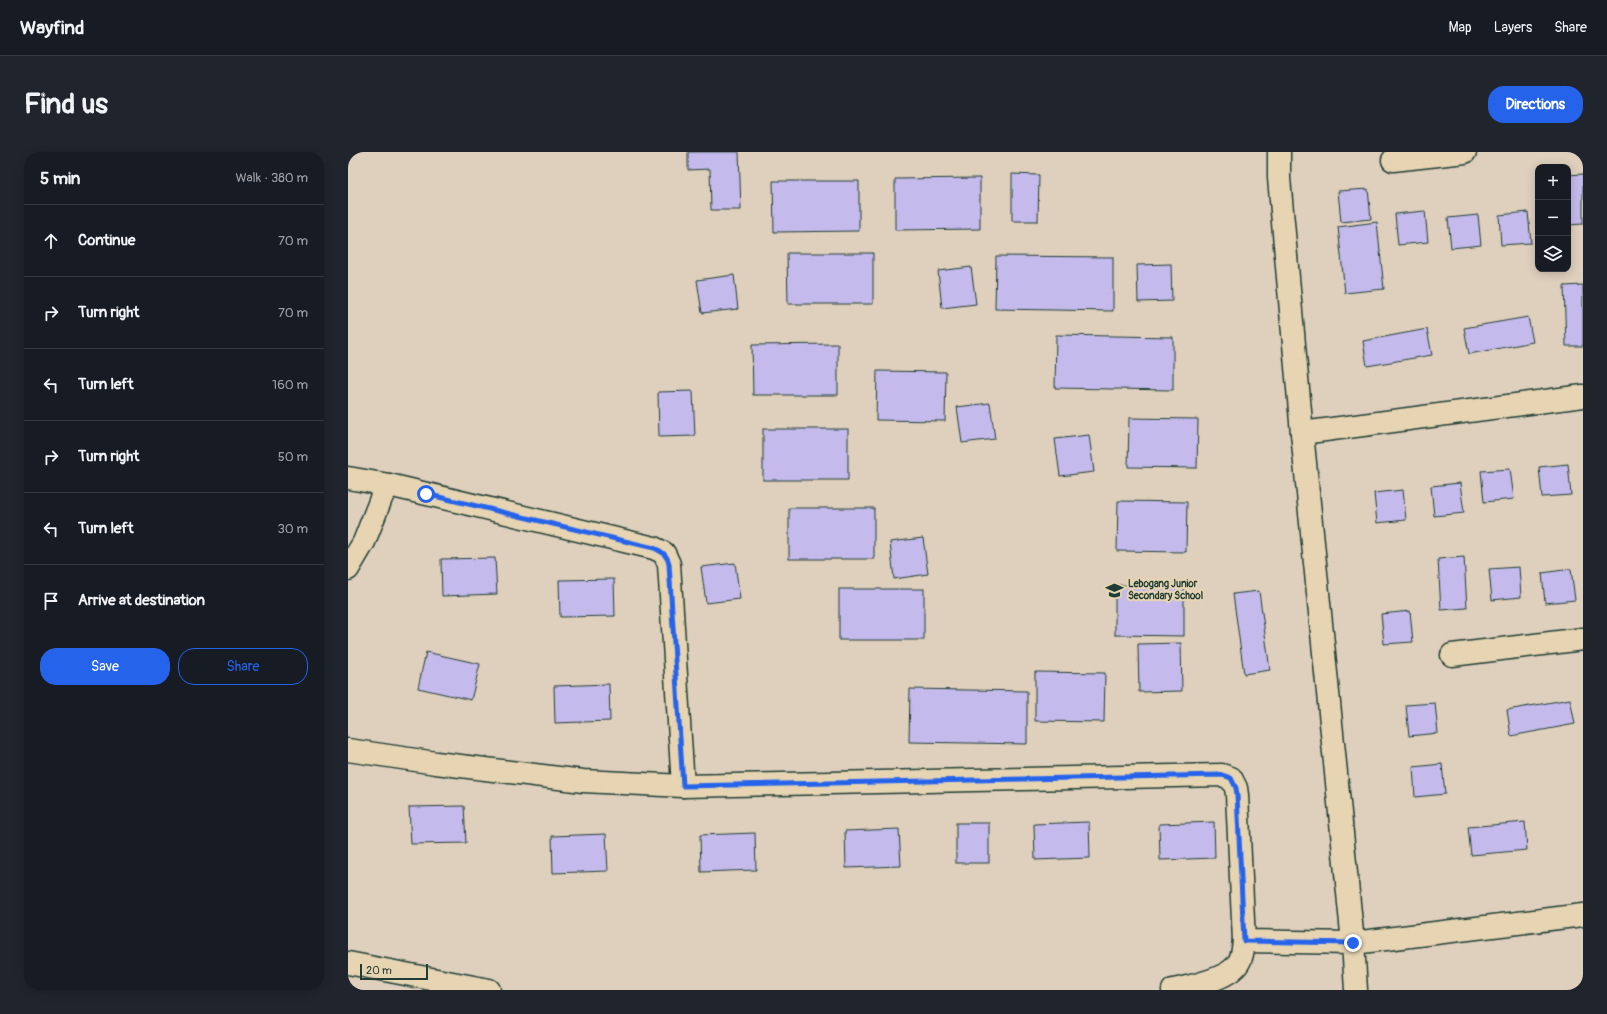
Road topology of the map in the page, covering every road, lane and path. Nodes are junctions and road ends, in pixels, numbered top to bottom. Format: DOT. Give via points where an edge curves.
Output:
graph roads {
  1 [pos="1279,152"];
  2 [pos="1465,152"];
  3 [pos="1393,160"];
  4 [pos="1583,396"];
  5 [pos="1302,433"];
  6 [pos="348,478"];
  7 [pos="390,484"];
  8 [pos="348,569"];
  9 [pos="1583,639"];
  10 [pos="1452,655"];
  11 [pos="348,750"];
  12 [pos="683,786"];
  13 [pos="1583,914"];
  14 [pos="1244,941"];
  15 [pos="1353,943"];
  16 [pos="348,963"];
  17 [pos="489,990"];
  18 [pos="1174,990"];
  19 [pos="1356,990"];
  1 -- 5 [label="street" via="1279,178"];
  2 -- 3 [label="street"];
  4 -- 5 [label="street"];
  5 -- 15 [label="street"];
  6 -- 7 [label="street"];
  7 -- 8 [label="street" via="382,496 364,542"];
  7 -- 12 [label="street" via="654,548 664,553 669,564"];
  9 -- 10 [label="street"];
  11 -- 12 [label="street" via="583,781"];
  12 -- 14 [label="street" via="1222,775 1231,778 1237,795"];
  13 -- 15 [label="street"];
  14 -- 15 [label="street"];
  14 -- 18 [label="street" via="1236,966 1208,982"];
  15 -- 19 [label="street"];
  16 -- 17 [label="street"];
}
